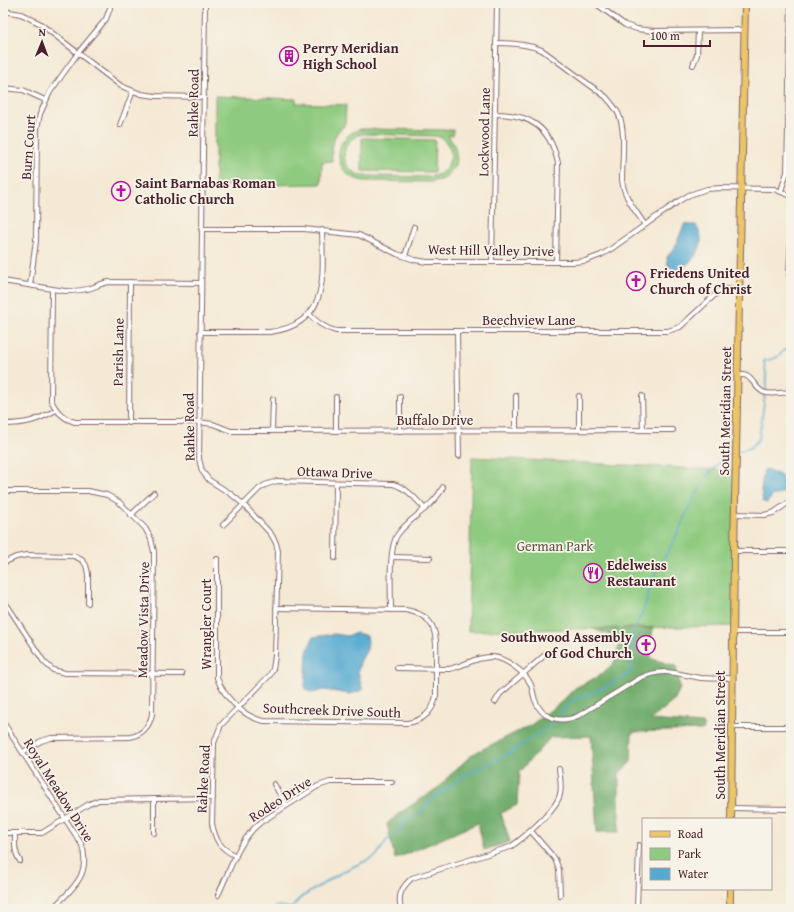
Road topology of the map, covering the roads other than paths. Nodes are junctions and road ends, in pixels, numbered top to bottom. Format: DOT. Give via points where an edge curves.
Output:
graph roads {
  1 [pos="205,3"];
  2 [pos="497,3"];
  3 [pos="595,3"];
  4 [pos="746,3"];
  5 [pos="791,3"];
  6 [pos="110,8"];
  7 [pos="3,11"];
  8 [pos="745,30"];
  9 [pos="698,31"];
  10 [pos="496,43"];
  11 [pos="78,53"];
  12 [pos="790,57"];
  13 [pos="693,65"];
  14 [pos="3,88"];
  15 [pos="133,91"];
  16 [pos="204,96"];
  17 [pos="45,100"];
  18 [pos="495,114"];
  19 [pos="120,125"];
  20 [pos="742,188"];
  21 [pos="781,191"];
  22 [pos="791,196"];
  23 [pos="646,225"];
  24 [pos="414,227"];
  25 [pos="201,229"];
  26 [pos="322,230"];
  27 [pos="791,237"];
  28 [pos="405,256"];
  29 [pos="492,262"];
  30 [pos="556,262"];
  31 [pos="3,281"];
  32 [pos="130,282"];
  33 [pos="791,282"];
  34 [pos="201,283"];
  35 [pos="30,285"];
  36 [pos="52,289"];
  37 [pos="740,290"];
  38 [pos="309,314"];
  39 [pos="457,331"];
  40 [pos="200,332"];
  41 [pos="738,376"];
  42 [pos="791,393"];
  43 [pos="516,396"];
  44 [pos="579,396"];
  45 [pos="642,396"];
  46 [pos="336,397"];
  47 [pos="400,397"];
  48 [pos="273,399"];
  49 [pos="56,410"];
  50 [pos="198,422"];
  51 [pos="128,423"];
  52 [pos="3,424"];
  53 [pos="458,430"];
  54 [pos="516,430"];
  55 [pos="579,430"];
  56 [pos="643,430"];
  57 [pos="673,430"];
  58 [pos="272,431"];
  59 [pos="336,431"];
  60 [pos="400,431"];
  61 [pos="459,456"];
  62 [pos="336,483"];
  63 [pos="443,487"];
  64 [pos="3,491"];
  65 [pos="154,492"];
  66 [pos="791,501"];
  67 [pos="243,504"];
  68 [pos="425,509"];
  69 [pos="735,514"];
  70 [pos="132,515"];
  71 [pos="223,525"];
  72 [pos="734,551"];
  73 [pos="791,551"];
  74 [pos="392,557"];
  75 [pos="336,558"];
  76 [pos="430,558"];
  77 [pos="217,559"];
  78 [pos="3,563"];
  79 [pos="3,600"];
  80 [pos="88,603"];
  81 [pos="276,608"];
  82 [pos="391,610"];
  83 [pos="733,632"];
  84 [pos="791,632"];
  85 [pos="546,654"];
  86 [pos="397,668"];
  87 [pos="436,669"];
  88 [pos="522,673"];
  89 [pos="153,674"];
  90 [pos="182,674"];
  91 [pos="732,678"];
  92 [pos="495,702"];
  93 [pos="238,707"];
  94 [pos="3,722"];
  95 [pos="732,726"];
  96 [pos="791,727"];
  97 [pos="23,752"];
  98 [pos="559,769"];
  99 [pos="392,782"];
  100 [pos="274,784"];
  101 [pos="213,798"];
  102 [pos="154,799"];
  103 [pos="286,805"];
  104 [pos="731,808"];
  105 [pos="791,809"];
  106 [pos="66,818"];
  107 [pos="731,818"];
  108 [pos="530,830"];
  109 [pos="3,833"];
  110 [pos="15,833"];
  111 [pos="154,833"];
  112 [pos="640,845"];
  113 [pos="236,856"];
  114 [pos="20,861"];
  115 [pos="730,890"];
  116 [pos="218,894"];
  117 [pos="560,895"];
  118 [pos="54,908"];
  119 [pos="401,909"];
  120 [pos="637,909"];
  121 [pos="730,909"];
  1 -- 16 [label="street, Rahke Road"];
  2 -- 10 [label="street, Lockwood Lane"];
  3 -- 9 [label="street" via="625,25 637,29"];
  4 -- 8 [label="main road, South Meridian Street"];
  5 -- 12 [label="street"];
  6 -- 11 [label="street, Burn Court" via="106,19"];
  7 -- 11 [label="street" via="21,14 39,23"];
  8 -- 9 [label="street"];
  8 -- 20 [label="main road, South Meridian Street"];
  9 -- 13 [label="street" via="697,55"];
  10 -- 18 [label="street, Lockwood Lane"];
  10 -- 23 [label="street" via="519,44 542,50 606,97 614,106 620,116 622,128 623,189"];
  11 -- 15 [label="street" via="121,86"];
  11 -- 17 [label="street, Burn Court"];
  12 -- 21 [label="street" via="787,172"];
  14 -- 17 [label="street" via="23,90"];
  15 -- 16 [label="street" via="156,96"];
  15 -- 19 [label="street"];
  16 -- 25 [label="street, Rahke Road"];
  17 -- 35 [label="street, Burn Court" via="38,128 36,241"];
  18 -- 29 [label="street, Lockwood Lane"];
  18 -- 30 [label="street" via="510,114 536,124 554,147 558,162"];
  20 -- 21 [label="street, West Hill Valley Drive"];
  20 -- 23 [label="street, West Hill Valley Drive" via="707,189 689,195"];
  20 -- 37 [label="main road, South Meridian Street"];
  21 -- 22 [label="street, West Hill Valley Drive"];
  23 -- 30 [label="street, West Hill Valley Drive" via="600,255 573,262"];
  24 -- 28 [label="street"];
  25 -- 26 [label="street, West Hill Valley Drive"];
  25 -- 34 [label="street, Rahke Road"];
  26 -- 28 [label="street, West Hill Valley Drive" via="359,235"];
  26 -- 38 [label="street" via="323,281 316,304"];
  27 -- 33 [label="street"];
  28 -- 29 [label="street, West Hill Valley Drive" via="427,262"];
  29 -- 30 [label="street, West Hill Valley Drive"];
  31 -- 35 [label="street"];
  32 -- 34 [label="street"];
  32 -- 36 [label="street" via="109,282 75,291"];
  32 -- 51 [label="street, Parish Lane"];
  34 -- 40 [label="street, Rahke Road"];
  35 -- 36 [label="street"];
  36 -- 49 [label="street" via="50,392"];
  37 -- 39 [label="street, Beechview Lane" via="719,291 680,326 668,331"];
  37 -- 41 [label="main road, South Meridian Street"];
  38 -- 39 [label="street, Beechview Lane" via="320,325 336,331"];
  38 -- 40 [label="street" via="294,325 279,331"];
  39 -- 53 [label="street"];
  40 -- 50 [label="street, Rahke Road"];
  41 -- 42 [label="street" via="749,377 766,393"];
  41 -- 69 [label="main road, South Meridian Street"];
  43 -- 54 [label="street"];
  44 -- 55 [label="street"];
  45 -- 56 [label="street"];
  46 -- 59 [label="street"];
  47 -- 60 [label="street"];
  48 -- 58 [label="street"];
  49 -- 51 [label="street, Buffalo Drive" via="64,418 75,422"];
  49 -- 52 [label="street" via="34,421"];
  50 -- 51 [label="street, Buffalo Drive"];
  50 -- 58 [label="street, Buffalo Drive" via="231,431"];
  50 -- 67 [label="street, Rahke Road" via="199,459 202,471 209,480"];
  53 -- 54 [label="street, Buffalo Drive"];
  53 -- 60 [label="street, Buffalo Drive"];
  53 -- 61 [label="street"];
  54 -- 55 [label="street, Buffalo Drive"];
  55 -- 56 [label="street, Buffalo Drive"];
  56 -- 57 [label="street, Buffalo Drive"];
  58 -- 59 [label="street, Buffalo Drive"];
  59 -- 60 [label="street, Buffalo Drive"];
  62 -- 67 [label="street, Ottawa Drive" via="270,482"];
  62 -- 68 [label="street, Ottawa Drive" via="401,486"];
  62 -- 75 [label="street"];
  63 -- 68 [label="street" via="438,497"];
  64 -- 70 [label="street, Meadow Vista Drive" via="97,492 112,497"];
  65 -- 70 [label="street"];
  66 -- 69 [label="street" via="773,513"];
  67 -- 71 [label="street, Ottawa Drive"];
  67 -- 81 [label="street, Rahke Road" via="276,543"];
  68 -- 74 [label="street" via="398,533 393,542"];
  69 -- 72 [label="main road, South Meridian Street"];
  70 -- 89 [label="street, Meadow Vista Drive" via="148,534 154,552"];
  72 -- 73 [label="street"];
  72 -- 83 [label="main road, South Meridian Street"];
  74 -- 76 [label="street"];
  74 -- 82 [label="street"];
  77 -- 93 [label="street, Wrangler Court" via="217,678 222,690"];
  78 -- 80 [label="street" via="28,555 74,556 86,565"];
  79 -- 89 [label="street" via="44,662 53,670 65,673"];
  81 -- 82 [label="street, Southcreek Drive South"];
  81 -- 93 [label="street, Rahke Road" via="273,669"];
  82 -- 87 [label="street, Southcreek Drive South" via="413,611 431,624 437,640"];
  83 -- 84 [label="street"];
  83 -- 91 [label="main road, South Meridian Street"];
  85 -- 88 [label="street"];
  86 -- 87 [label="street"];
  87 -- 88 [label="street" via="457,667 492,657 506,661"];
  87 -- 93 [label="street, Southcreek Drive South" via="436,695 433,706 422,718 411,723 264,721 250,717"];
  88 -- 91 [label="street" via="530,683 535,702 541,710 550,718 562,720 578,716 650,674 669,671 702,678"];
  88 -- 92 [label="street"];
  89 -- 90 [label="street"];
  89 -- 97 [label="street, Meadow Vista Drive" via="152,716 149,724 138,735 51,738"];
  91 -- 95 [label="main road, South Meridian Street"];
  93 -- 101 [label="street, Rahke Road" via="221,725 214,743"];
  94 -- 97 [label="street, Royal Meadow Drive"];
  95 -- 96 [label="street"];
  95 -- 104 [label="main road, South Meridian Street"];
  97 -- 106 [label="street, Royal Meadow Drive"];
  98 -- 108 [label="street" via="561,786 558,800 553,809"];
  99 -- 103 [label="street, Rodeo Drive" via="330,782 318,786"];
  100 -- 103 [label="street"];
  101 -- 102 [label="street"];
  101 -- 113 [label="street, Rahke Road" via="214,836 223,848"];
  102 -- 106 [label="street" via="99,800"];
  102 -- 111 [label="street"];
  103 -- 113 [label="street, Rodeo Drive" via="253,828"];
  104 -- 105 [label="street"];
  104 -- 107 [label="main road, South Meridian Street"];
  106 -- 110 [label="street" via="42,833"];
  106 -- 118 [label="street, Royal Meadow Drive" via="82,845 85,865 78,882"];
  108 -- 117 [label="street" via="555,858 559,870"];
  108 -- 119 [label="street" via="510,846 412,878 404,885 400,894"];
  109 -- 110 [label="street"];
  110 -- 114 [label="street" via="16,855"];
  112 -- 120 [label="street"];
  113 -- 116 [label="street, Rodeo Drive"];
  115 -- 121 [label="main road"];
}
